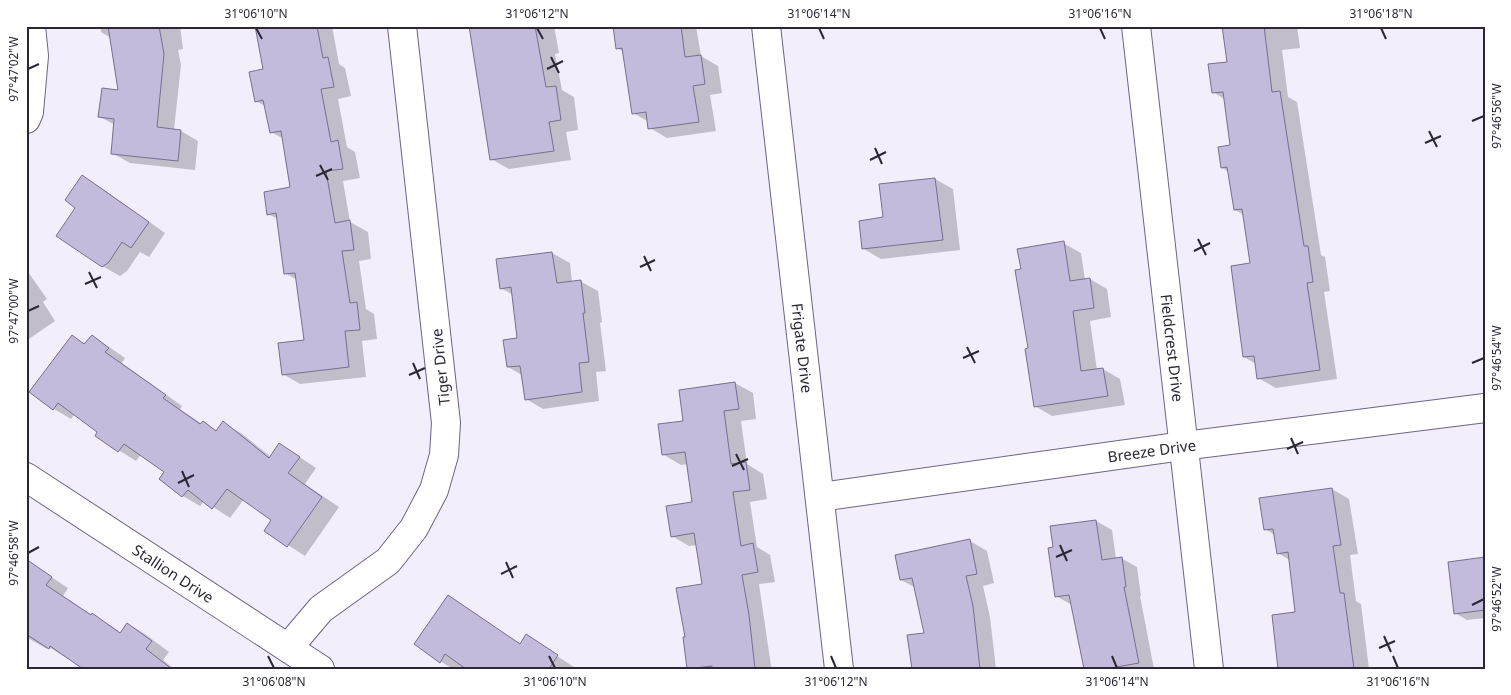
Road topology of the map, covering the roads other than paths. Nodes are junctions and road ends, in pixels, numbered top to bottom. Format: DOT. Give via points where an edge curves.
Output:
graph roads {
  1 [pos="31,26"];
  2 [pos="402,26"];
  3 [pos="766,26"];
  4 [pos="1136,26"];
  5 [pos="26,119"];
  6 [pos="1485,408"];
  7 [pos="1183,446"];
  8 [pos="26,477"];
  9 [pos="820,497"];
  10 [pos="288,648"];
  11 [pos="320,669"];
  12 [pos="839,669"];
  13 [pos="1209,669"];
  1 -- 5 [label="street" via="34,56"];
  2 -- 10 [label="street, Tiger Drive" via="446,423 444,455 434,490 414,528 388,562 321,609"];
  3 -- 9 [label="street, Frigate Drive"];
  4 -- 7 [label="street, Fieldcrest Drive"];
  6 -- 7 [label="street, Breeze Drive"];
  7 -- 9 [label="street, Breeze Drive"];
  7 -- 13 [label="street, Fieldcrest Drive"];
  8 -- 10 [label="street, Stallion Drive"];
  9 -- 12 [label="street, Frigate Drive"];
  10 -- 11 [label="street, Stallion Drive"];
}
